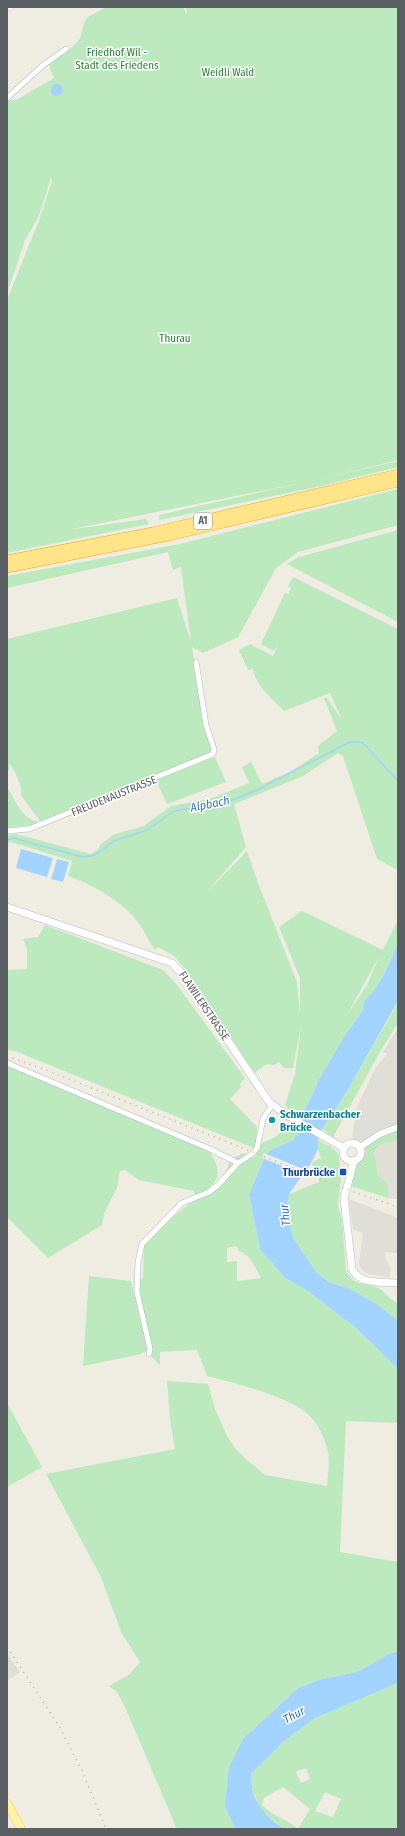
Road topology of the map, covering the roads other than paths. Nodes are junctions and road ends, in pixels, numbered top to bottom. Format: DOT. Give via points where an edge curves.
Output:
graph roads {
  1 [pos="11,7"];
  2 [pos="7,8"];
  3 [pos="66,49"];
  4 [pos="8,98"];
  5 [pos="398,474"];
  6 [pos="398,482"];
  7 [pos="7,560"];
  8 [pos="7,568"];
  9 [pos="196,662"];
  10 [pos="7,831"];
  11 [pos="7,907"];
  12 [pos="7,1063"];
  13 [pos="272,1105"];
  14 [pos="398,1127"];
  15 [pos="360,1147"];
  16 [pos="344,1148"];
  17 [pos="351,1161"];
  18 [pos="238,1163"];
  19 [pos="398,1283"];
  20 [pos="149,1354"];
  21 [pos="7,1803"];
  22 [pos="21,1829"];
  1 -- 2 [label="street"];
  3 -- 4 [label="street" via="38,70"];
  5 -- 7 [label="highway, A1" via="153,532"];
  6 -- 8 [label="highway, A1" via="173,535"];
  9 -- 10 [label="street, FREUDENAUSTRASSE" via="213,754 60,818 29,829"];
  11 -- 13 [label="main road, FLAWILERSTRASSE" via="172,963 186,978"];
  12 -- 18 [label="street" via="210,1148"];
  13 -- 16 [label="main road, FLAWILERSTRASSE"];
  13 -- 18 [label="street" via="261,1124 257,1148"];
  14 -- 15 [label="street" via="380,1134"];
  15 -- 16 [label="main road" via="352,1142"];
  15 -- 17 [label="main road" via="360,1155"];
  16 -- 17 [label="main road" via="344,1156"];
  17 -- 19 [label="main road" via="344,1198 352,1269 364,1280"];
  18 -- 20 [label="street" via="209,1192 182,1203 142,1244 137,1292"];
  21 -- 22 [label="main road"];
}
